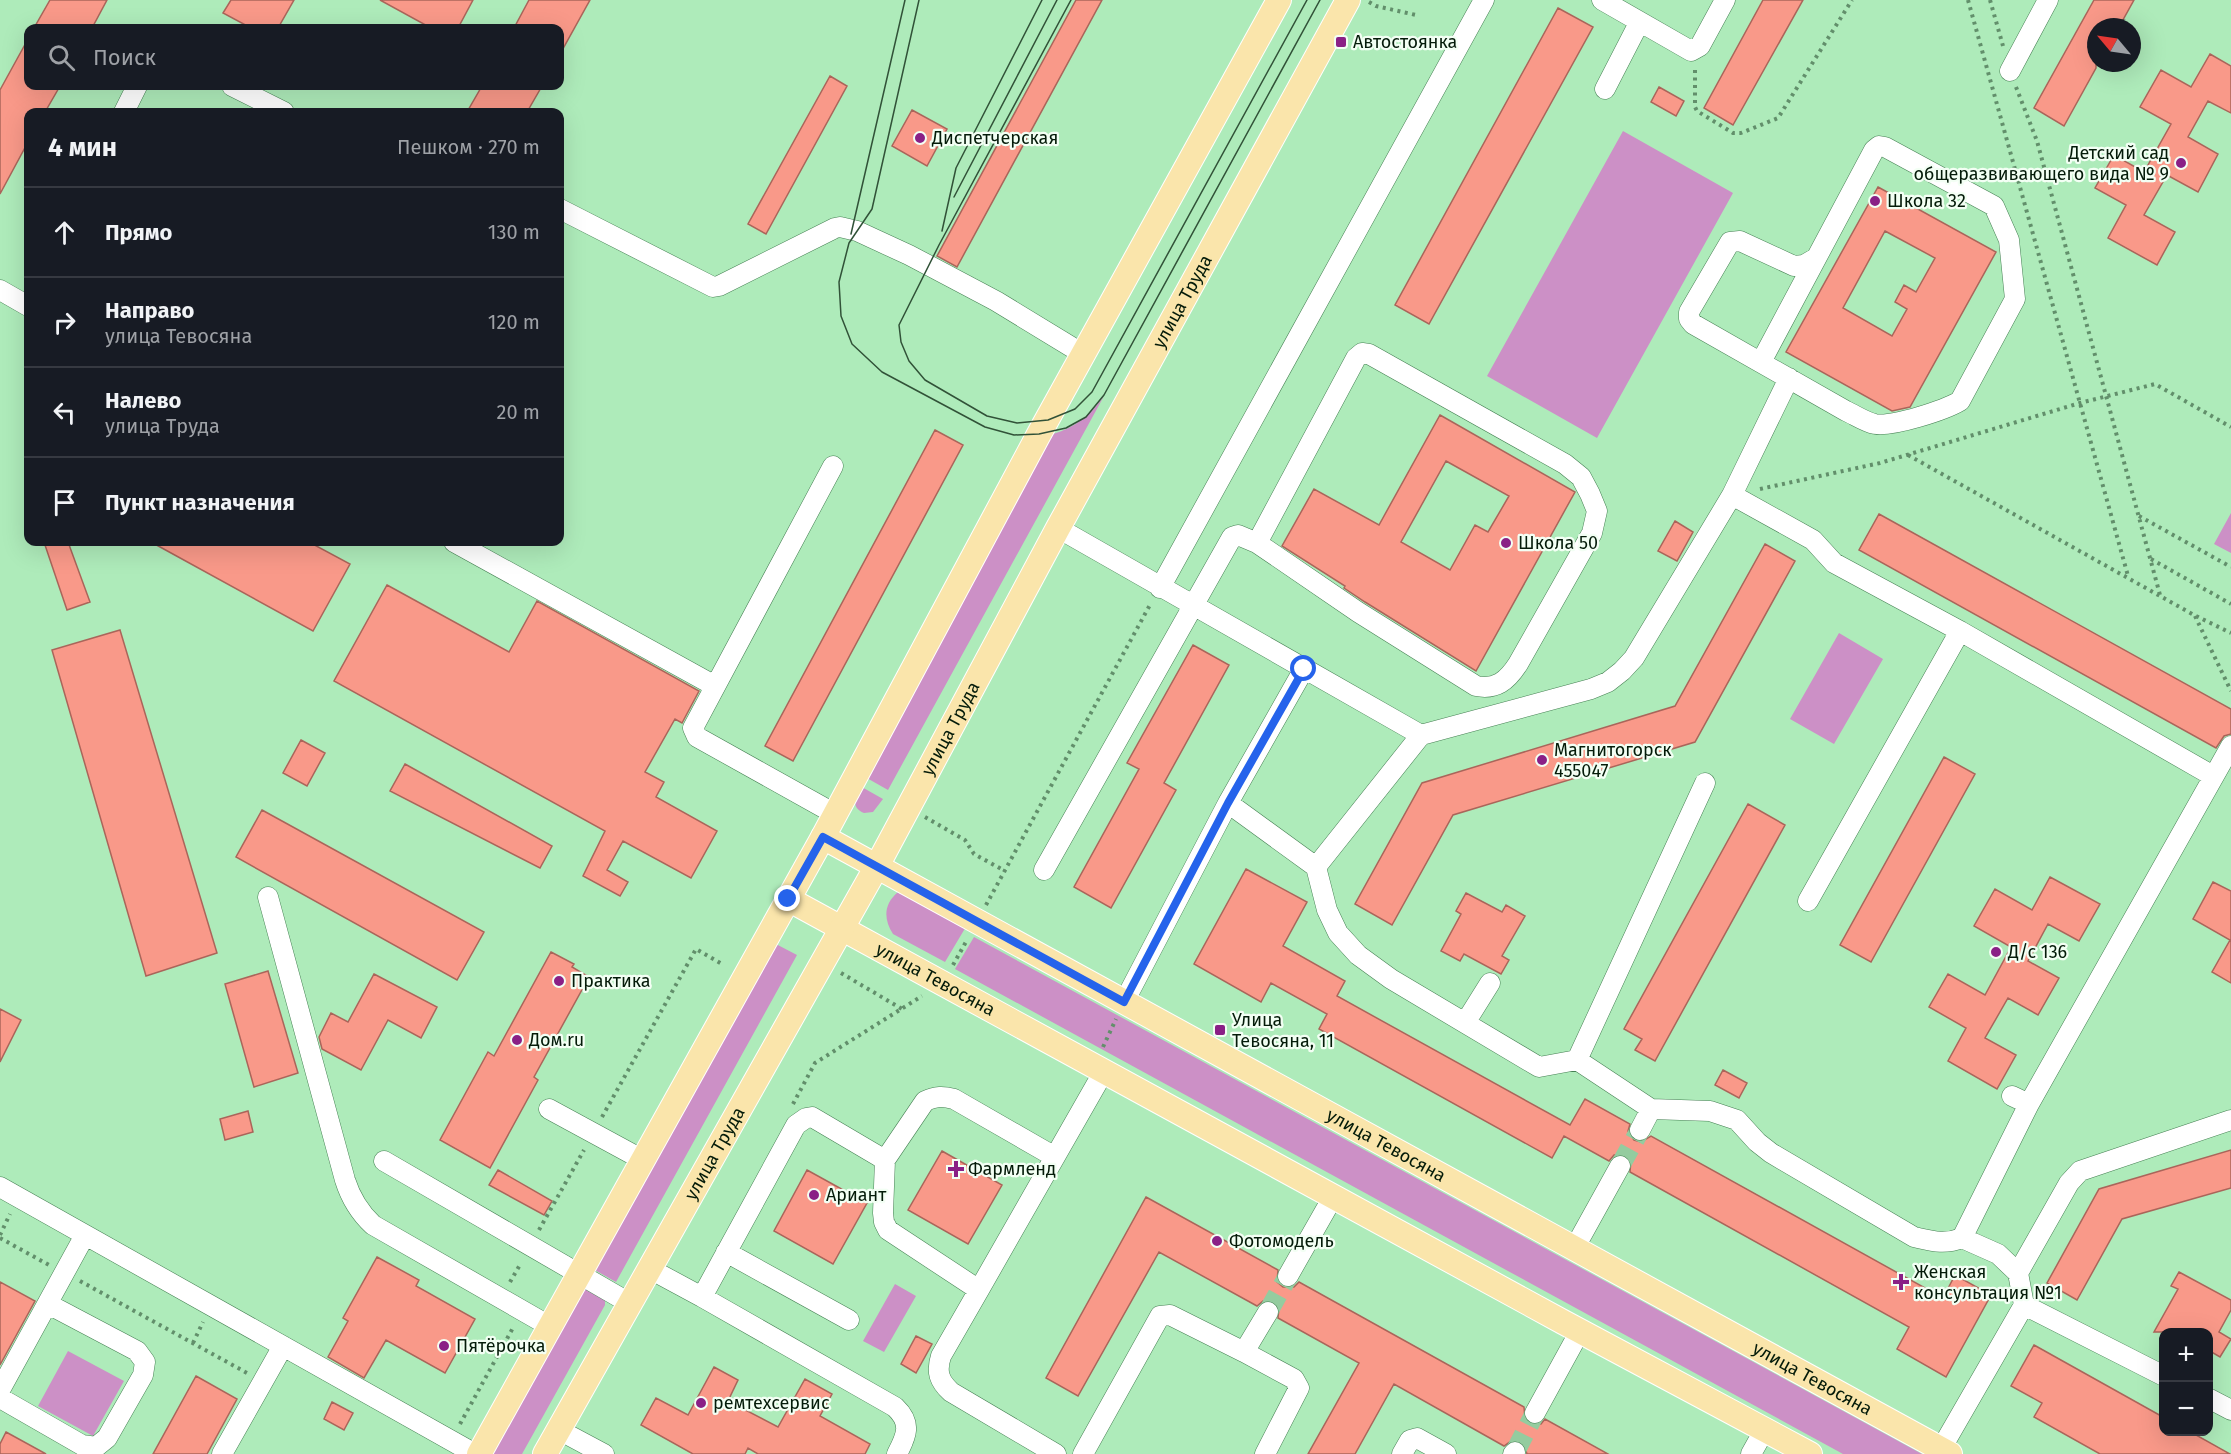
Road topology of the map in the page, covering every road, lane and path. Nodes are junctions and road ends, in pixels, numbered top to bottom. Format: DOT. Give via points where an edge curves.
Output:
graph roads {
  1 [pos="1279,0"];
  2 [pos="1348,0"];
  3 [pos="1365,0"];
  4 [pos="1484,0"];
  5 [pos="1602,0"];
  6 [pos="1725,0"];
  7 [pos="1852,0"];
  8 [pos="1968,0"];
  9 [pos="1995,0"];
  10 [pos="2048,0"];
  11 [pos="1992,6"];
  12 [pos="1416,15"];
  13 [pos="1639,22"];
  14 [pos="1695,51"];
  15 [pos="2010,71"];
  16 [pos="1605,89"];
  17 [pos="135,90"];
  18 [pos="239,90"];
  19 [pos="126,108"];
  20 [pos="276,108"];
  21 [pos="2037,141"];
  22 [pos="564,211"];
  23 [pos="1816,258"];
  24 [pos="0,290"];
  25 [pos="24,304"];
  26 [pos="1083,354"];
  27 [pos="1761,362"];
  28 [pos="1790,378"];
  29 [pos="2106,397"];
  30 [pos="2080,403"];
  31 [pos="2231,428"];
  32 [pos="1907,455"];
  33 [pos="833,466"];
  34 [pos="1732,495"];
  35 [pos="2138,515"];
  36 [pos="1058,528"];
  37 [pos="1257,543"];
  38 [pos="461,546"];
  39 [pos="2150,558"];
  40 [pos="2231,567"];
  41 [pos="2128,576"];
  42 [pos="1160,588"];
  43 [pos="2160,595"];
  44 [pos="2231,604"];
  45 [pos="1192,606"];
  46 [pos="2194,615"];
  47 [pos="1960,631"];
  48 [pos="2231,633"];
  49 [pos="1304,669"];
  50 [pos="715,686"];
  51 [pos="2231,691"];
  52 [pos="1421,735"];
  53 [pos="2231,746"];
  54 [pos="2213,776"];
  55 [pos="1705,783"];
  56 [pos="1228,803"];
  57 [pos="909,808"];
  58 [pos="835,814"];
  59 [pos="823,837"];
  60 [pos="877,866"];
  61 [pos="1316,867"];
  62 [pos="1044,870"];
  63 [pos="1005,871"];
  64 [pos="268,897"];
  65 [pos="788,899"];
  66 [pos="989,900"];
  67 [pos="1808,901"];
  68 [pos="842,929"];
  69 [pos="722,964"];
  70 [pos="833,968"];
  71 [pos="1490,983"];
  72 [pos="1124,1002"];
  73 [pos="902,1009"];
  74 [pos="1465,1023"];
  75 [pos="1577,1060"];
  76 [pos="1099,1069"];
  77 [pos="549,1109"];
  78 [pos="1651,1109"];
  79 [pos="2231,1120"];
  80 [pos="1640,1130"];
  81 [pos="593,1133"];
  82 [pos="1055,1157"];
  83 [pos="643,1160"];
  84 [pos="885,1160"];
  85 [pos="384,1161"];
  86 [pos="1620,1166"];
  87 [pos="0,1187"];
  88 [pos="1333,1197"];
  89 [pos="85,1235"];
  90 [pos="0,1238"];
  91 [pos="1962,1238"];
  92 [pos="530,1246"];
  93 [pos="1574,1249"];
  94 [pos="726,1252"];
  95 [pos="650,1269"];
  96 [pos="65,1273"];
  97 [pos="2018,1273"];
  98 [pos="580,1275"];
  99 [pos="1288,1276"];
  100 [pos="979,1290"];
  101 [pos="702,1297"];
  102 [pos="501,1299"];
  103 [pos="48,1304"];
  104 [pos="631,1305"];
  105 [pos="2024,1305"];
  106 [pos="522,1310"];
  107 [pos="1268,1312"];
  108 [pos="849,1320"];
  109 [pos="550,1327"];
  110 [pos="1580,1331"];
  111 [pos="283,1346"];
  112 [pos="1244,1352"];
  113 [pos="2159,1374"];
  114 [pos="262,1381"];
  115 [pos="0,1390"];
  116 [pos="0,1398"];
  117 [pos="2213,1401"];
  118 [pos="2231,1410"];
  119 [pos="1535,1413"];
  120 [pos="1765,1429"];
  121 [pos="559,1430"];
  122 [pos="451,1441"];
  123 [pos="1945,1452"];
  124 [pos="222,1454"];
  125 [pos="477,1454"];
  126 [pos="545,1454"];
  127 [pos="604,1454"];
  128 [pos="897,1454"];
  129 [pos="1056,1454"];
  130 [pos="1083,1454"];
  131 [pos="1265,1454"];
  132 [pos="1402,1454"];
  133 [pos="1446,1454"];
  134 [pos="1751,1454"];
  135 [pos="1810,1454"];
  1 -- 26 [label="main road"];
  2 -- 36 [label="main road, улица Труда"];
  3 -- 12 [label="path"];
  4 -- 42 [label="lane"];
  5 -- 13 [label="lane"];
  6 -- 14 [label="lane"];
  7 -- 14 [label="path" via="1779,118 1742,133 1733,133 1697,111"];
  8 -- 30 [label="path"];
  9 -- 11 [label="path"];
  10 -- 15 [label="lane"];
  13 -- 14 [label="lane"];
  13 -- 16 [label="lane"];
  17 -- 19 [label="lane"];
  18 -- 20 [label="lane"];
  21 -- 29 [label="path"];
  22 -- 26 [label="lane" via="713,287 835,228 856,231 996,301"];
  23 -- 27 [label="lane"];
  23 -- 27 [label="lane" via="1794,266 1734,241 1689,312 1693,324"];
  23 -- 28 [label="lane" via="1874,150 1882,146 1994,206 2009,240 2015,299 1962,399 1956,403 1881,425"];
  24 -- 25 [label="lane"];
  26 -- 58 [label="main road"];
  27 -- 28 [label="lane"];
  28 -- 34 [label="lane"];
  29 -- 30 [label="path"];
  29 -- 31 [label="path" via="2155,384"];
  29 -- 35 [label="path"];
  30 -- 32 [label="path"];
  30 -- 41 [label="path"];
  32 -- 34 [label="path"];
  32 -- 41 [label="path"];
  33 -- 50 [label="lane"];
  34 -- 47 [label="lane" via="1813,540 1834,563"];
  34 -- 52 [label="lane" via="1644,643 1622,672 1591,689"];
  35 -- 39 [label="path"];
  35 -- 40 [label="path"];
  36 -- 42 [label="lane"];
  36 -- 57 [label="main road, улица Труда"];
  37 -- 37 [label="lane" via="1407,643 1476,686 1486,688 1509,677 1518,664 1592,533 1597,510 1581,477 1565,464 1362,353"];
  37 -- 45 [label="lane" via="1238,535 1232,537"];
  38 -- 50 [label="lane"];
  39 -- 43 [label="path"];
  39 -- 44 [label="path"];
  41 -- 43 [label="path"];
  42 -- 45 [label="lane"];
  42 -- 63 [label="path"];
  43 -- 46 [label="path"];
  45 -- 49 [label="lane"];
  45 -- 62 [label="lane"];
  46 -- 48 [label="path"];
  46 -- 51 [label="path"];
  47 -- 54 [label="lane"];
  47 -- 67 [label="lane"];
  49 -- 52 [label="lane"];
  49 -- 56 [label="lane"];
  50 -- 58 [label="lane" via="694,725 695,734"];
  52 -- 61 [label="lane"];
  53 -- 54 [label="lane"];
  54 -- 91 [label="lane" via="2020,1100"];
  55 -- 75 [label="lane"];
  56 -- 61 [label="lane"];
  56 -- 72 [label="lane"];
  57 -- 60 [label="main road, улица Труда"];
  57 -- 63 [label="path" via="965,840 974,854"];
  58 -- 59 [label="main road"];
  59 -- 60 [label="main road, улица Тевосяна"];
  59 -- 65 [label="main road"];
  60 -- 68 [label="main road, улица Труда"];
  60 -- 72 [label="main road, улица Тевосяна"];
  61 -- 74 [label="lane" via="1326,910 1338,933 1358,955 1391,980"];
  63 -- 66 [label="path"];
  64 -- 102 [label="lane" via="350,1196 373,1225"];
  65 -- 68 [label="main road, улица Тевосяна"];
  65 -- 83 [label="main road"];
  68 -- 76 [label="main road, улица Тевосяна"];
  68 -- 95 [label="main road, улица Труда"];
  69 -- 81 [label="path" via="696,949"];
  70 -- 73 [label="path"];
  71 -- 74 [label="lane"];
  72 -- 76 [label="path"];
  72 -- 93 [label="main road, улица Тевосяна"];
  74 -- 75 [label="lane" via="1539,1067"];
  75 -- 78 [label="lane"];
  76 -- 82 [label="lane"];
  76 -- 88 [label="main road, улица Тевосяна"];
  77 -- 81 [label="lane"];
  78 -- 80 [label="lane"];
  78 -- 91 [label="lane" via="1710,1110 1737,1120 1772,1154 1914,1237 1941,1244"];
  79 -- 97 [label="lane" via="2080,1172 2069,1183"];
  81 -- 83 [label="lane"];
  81 -- 92 [label="path"];
  82 -- 84 [label="lane" via="944,1096 925,1101"];
  82 -- 100 [label="lane"];
  83 -- 98 [label="main road"];
  84 -- 94 [label="lane" via="819,1119 800,1120"];
  84 -- 100 [label="lane" via="883,1213 888,1230"];
  85 -- 92 [label="lane"];
  86 -- 93 [label="lane"];
  87 -- 89 [label="lane"];
  88 -- 99 [label="lane"];
  88 -- 110 [label="main road, улица Тевосяна"];
  89 -- 96 [label="lane"];
  89 -- 111 [label="lane"];
  90 -- 96 [label="path"];
  91 -- 97 [label="lane" via="1998,1254"];
  92 -- 98 [label="lane"];
  92 -- 102 [label="path"];
  93 -- 123 [label="main road, улица Тевосяна"];
  94 -- 101 [label="lane"];
  94 -- 108 [label="lane"];
  95 -- 101 [label="lane"];
  95 -- 104 [label="main road, улица Труда"];
  96 -- 103 [label="lane"];
  96 -- 114 [label="path"];
  97 -- 105 [label="lane"];
  98 -- 104 [label="lane"];
  98 -- 109 [label="main road"];
  100 -- 129 [label="lane" via="941,1356 938,1366 943,1385"];
  101 -- 128 [label="lane" via="895,1407 902,1413 907,1432"];
  102 -- 106 [label="lane"];
  103 -- 115 [label="lane"];
  103 -- 116 [label="lane" via="137,1351 145,1362 143,1375 107,1438 96,1447 82,1445"];
  104 -- 121 [label="main road, улица Труда"];
  105 -- 113 [label="lane"];
  105 -- 123 [label="lane"];
  106 -- 109 [label="lane"];
  106 -- 122 [label="path"];
  107 -- 112 [label="lane"];
  109 -- 125 [label="main road"];
  110 -- 119 [label="lane"];
  110 -- 120 [label="main road, улица Тевосяна"];
  111 -- 114 [label="lane"];
  111 -- 122 [label="lane"];
  112 -- 130 [label="lane" via="1170,1315 1161,1316"];
  112 -- 131 [label="lane" via="1294,1379 1298,1385"];
  114 -- 124 [label="lane"];
  117 -- 118 [label="lane"];
  120 -- 134 [label="lane"];
  120 -- 135 [label="main road, улица Тевосяна"];
  121 -- 126 [label="main road, улица Труда"];
  121 -- 127 [label="lane"];
  122 -- 125 [label="lane"];
  132 -- 133 [label="lane" via="1410,1440 1417,1438"];
}
